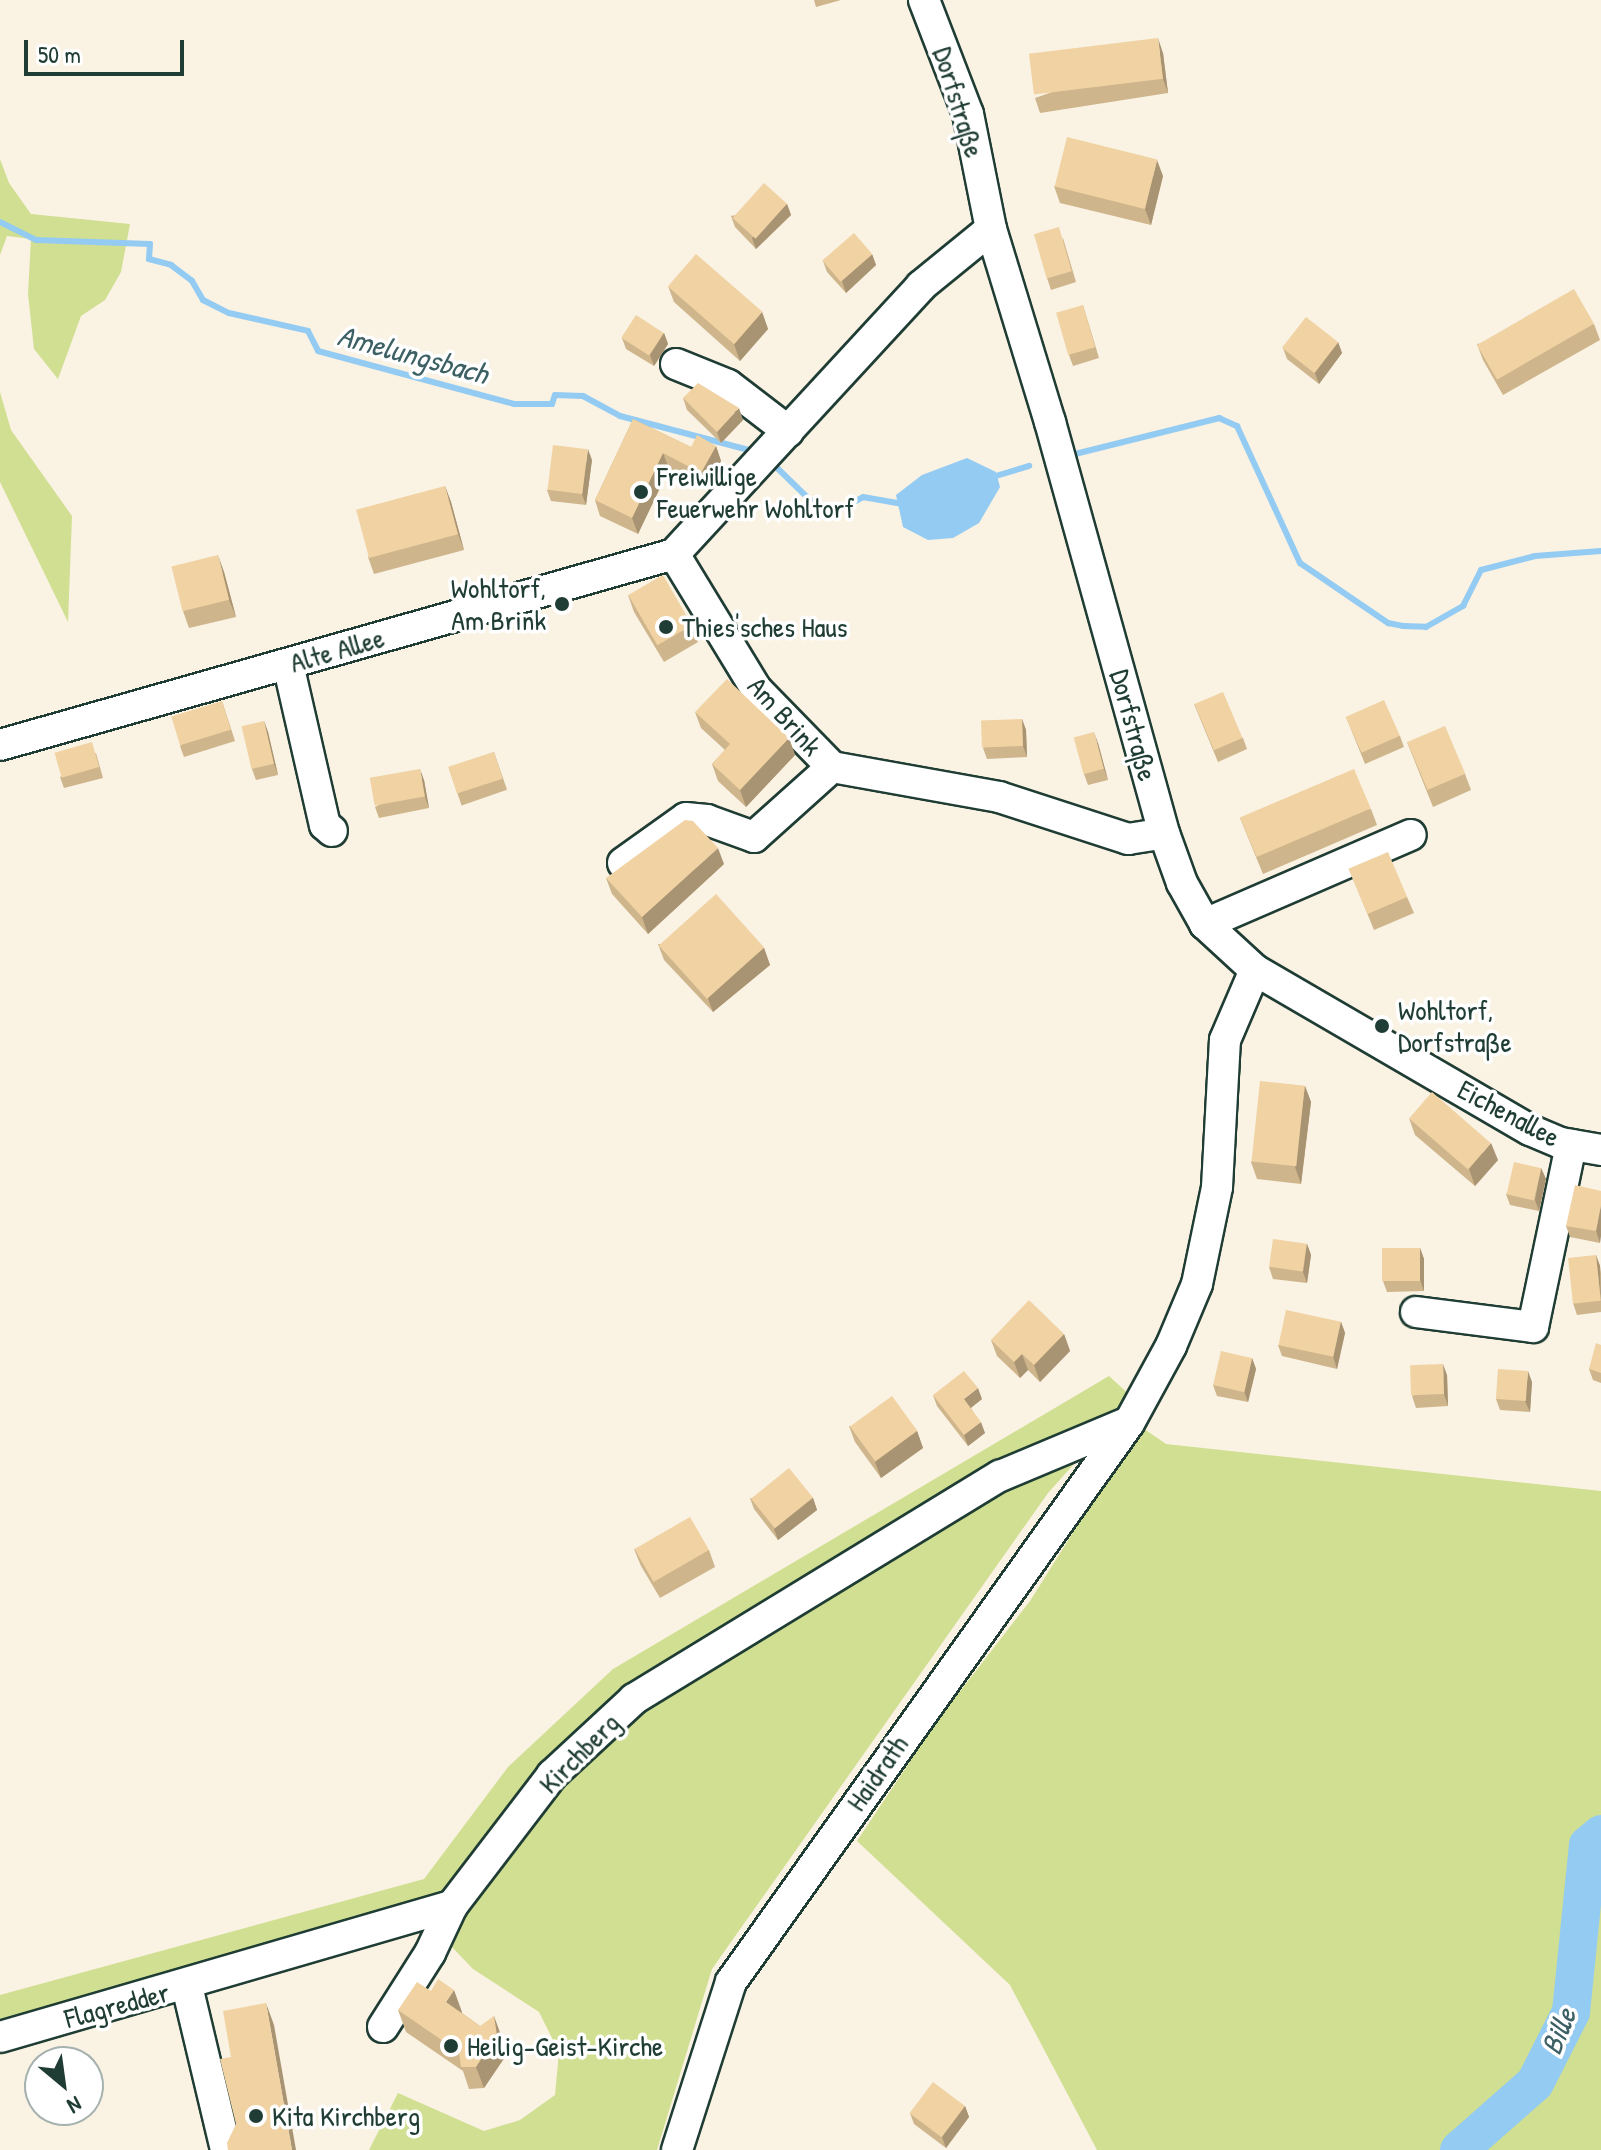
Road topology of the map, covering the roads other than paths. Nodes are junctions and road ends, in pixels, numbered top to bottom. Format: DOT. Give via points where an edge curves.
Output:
graph roads {
  1 [pos="924,0"];
  2 [pos="991,229"];
  3 [pos="676,364"];
  4 [pos="788,431"];
  5 [pos="674,554"];
  6 [pos="288,664"];
  7 [pos="0,745"];
  8 [pos="832,767"];
  9 [pos="332,831"];
  10 [pos="1164,833"];
  11 [pos="1411,835"];
  12 [pos="623,863"];
  13 [pos="1205,924"];
  14 [pos="1255,970"];
  15 [pos="1586,1147"];
  16 [pos="1416,1312"];
  17 [pos="1129,1423"];
  18 [pos="452,1906"];
  19 [pos="187,1986"];
  20 [pos="383,2027"];
  21 [pos="0,2037"];
  22 [pos="226,2150"];
  23 [pos="677,2150"];
  1 -- 2 [label="street, Dorfstraße" via="968,114"];
  2 -- 4 [label="street" via="921,286"];
  2 -- 10 [label="street, Dorfstraße"];
  3 -- 4 [label="street" via="728,385"];
  4 -- 5 [label="street"];
  5 -- 6 [label="street, Alte Allee"];
  5 -- 8 [label="street, Am Brink" via="756,689"];
  6 -- 7 [label="street, Alte Allee"];
  6 -- 9 [label="street" via="325,825"];
  8 -- 10 [label="street, Am Brink" via="999,797 1128,839"];
  8 -- 12 [label="street" via="754,837 686,818"];
  10 -- 13 [label="street, Dorfstraße" via="1182,883"];
  11 -- 13 [label="street"];
  13 -- 14 [label="street, Dorfstraße"];
  14 -- 15 [label="street, Eichenallee" via="1530,1130"];
  14 -- 17 [label="street" via="1225,1040 1217,1187 1197,1284"];
  15 -- 16 [label="street" via="1533,1327"];
  17 -- 18 [label="street, Kirchberg" via="1000,1476 634,1699 552,1775"];
  17 -- 23 [label="street, Haidrath" via="731,1982"];
  18 -- 19 [label="street"];
  18 -- 20 [label="street, Kirchberg" via="430,1953"];
  19 -- 21 [label="street, Flagredder"];
  19 -- 22 [label="street"];
}
